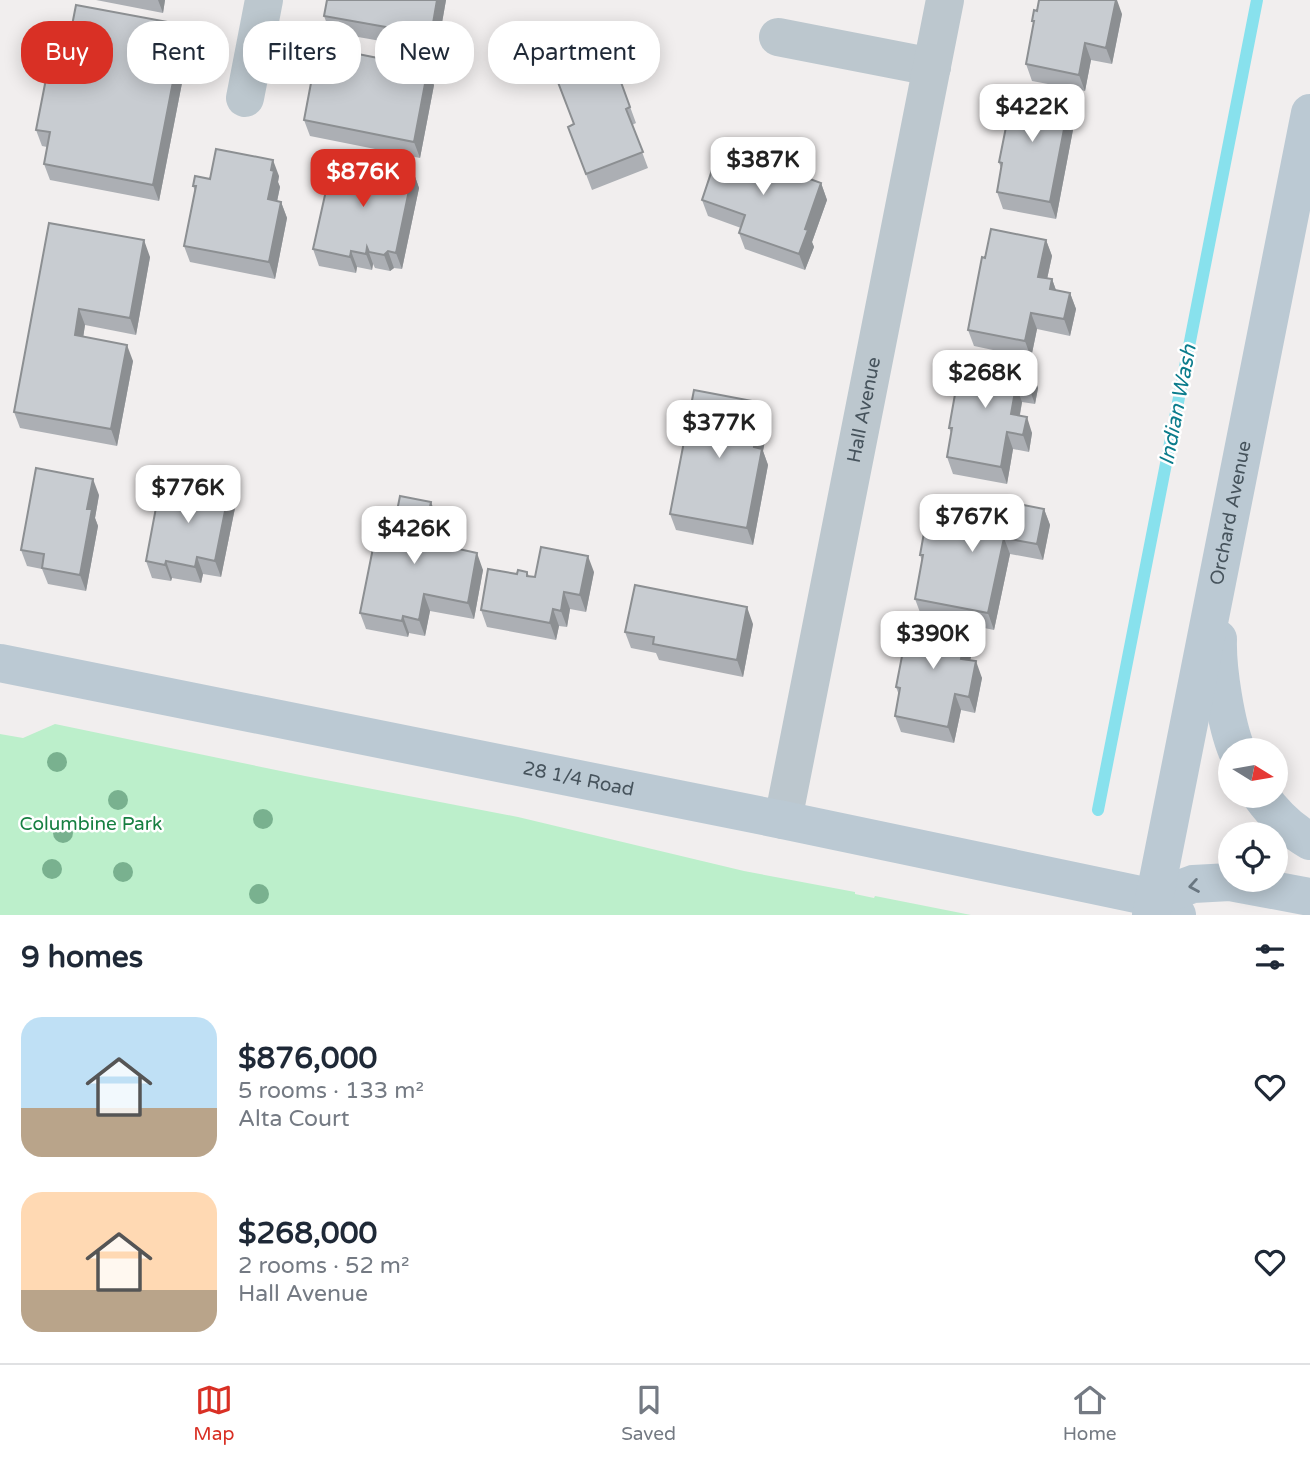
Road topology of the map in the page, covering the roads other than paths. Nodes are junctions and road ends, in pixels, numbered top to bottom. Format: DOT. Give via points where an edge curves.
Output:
graph roads {
  1 [pos="264,0"];
  2 [pos="945,0"];
  3 [pos="778,37"];
  4 [pos="932,67"];
  5 [pos="246,98"];
  6 [pos="1310,113"];
  7 [pos="1220,569"];
  8 [pos="0,663"];
  9 [pos="1234,738"];
  10 [pos="1269,808"];
  11 [pos="783,820"];
  12 [pos="1310,841"];
  13 [pos="1310,897"];
  14 [pos="1161,909"];
  1 -- 5 [label="street"];
  2 -- 4 [label="street, Hall Avenue"];
  3 -- 4 [label="street"];
  4 -- 11 [label="street, Hall Avenue"];
  6 -- 7 [label="street, Orchard Avenue"];
  7 -- 9 [label="street" via="1218,651"];
  7 -- 14 [label="street, Orchard Avenue"];
  8 -- 11 [label="street, 28 1/4 Road"];
  10 -- 12 [label="street"];
  11 -- 14 [label="street, 28 1/4 Road"];
  13 -- 14 [label="street, one-way" via="1230,883 1193,884"];
}
